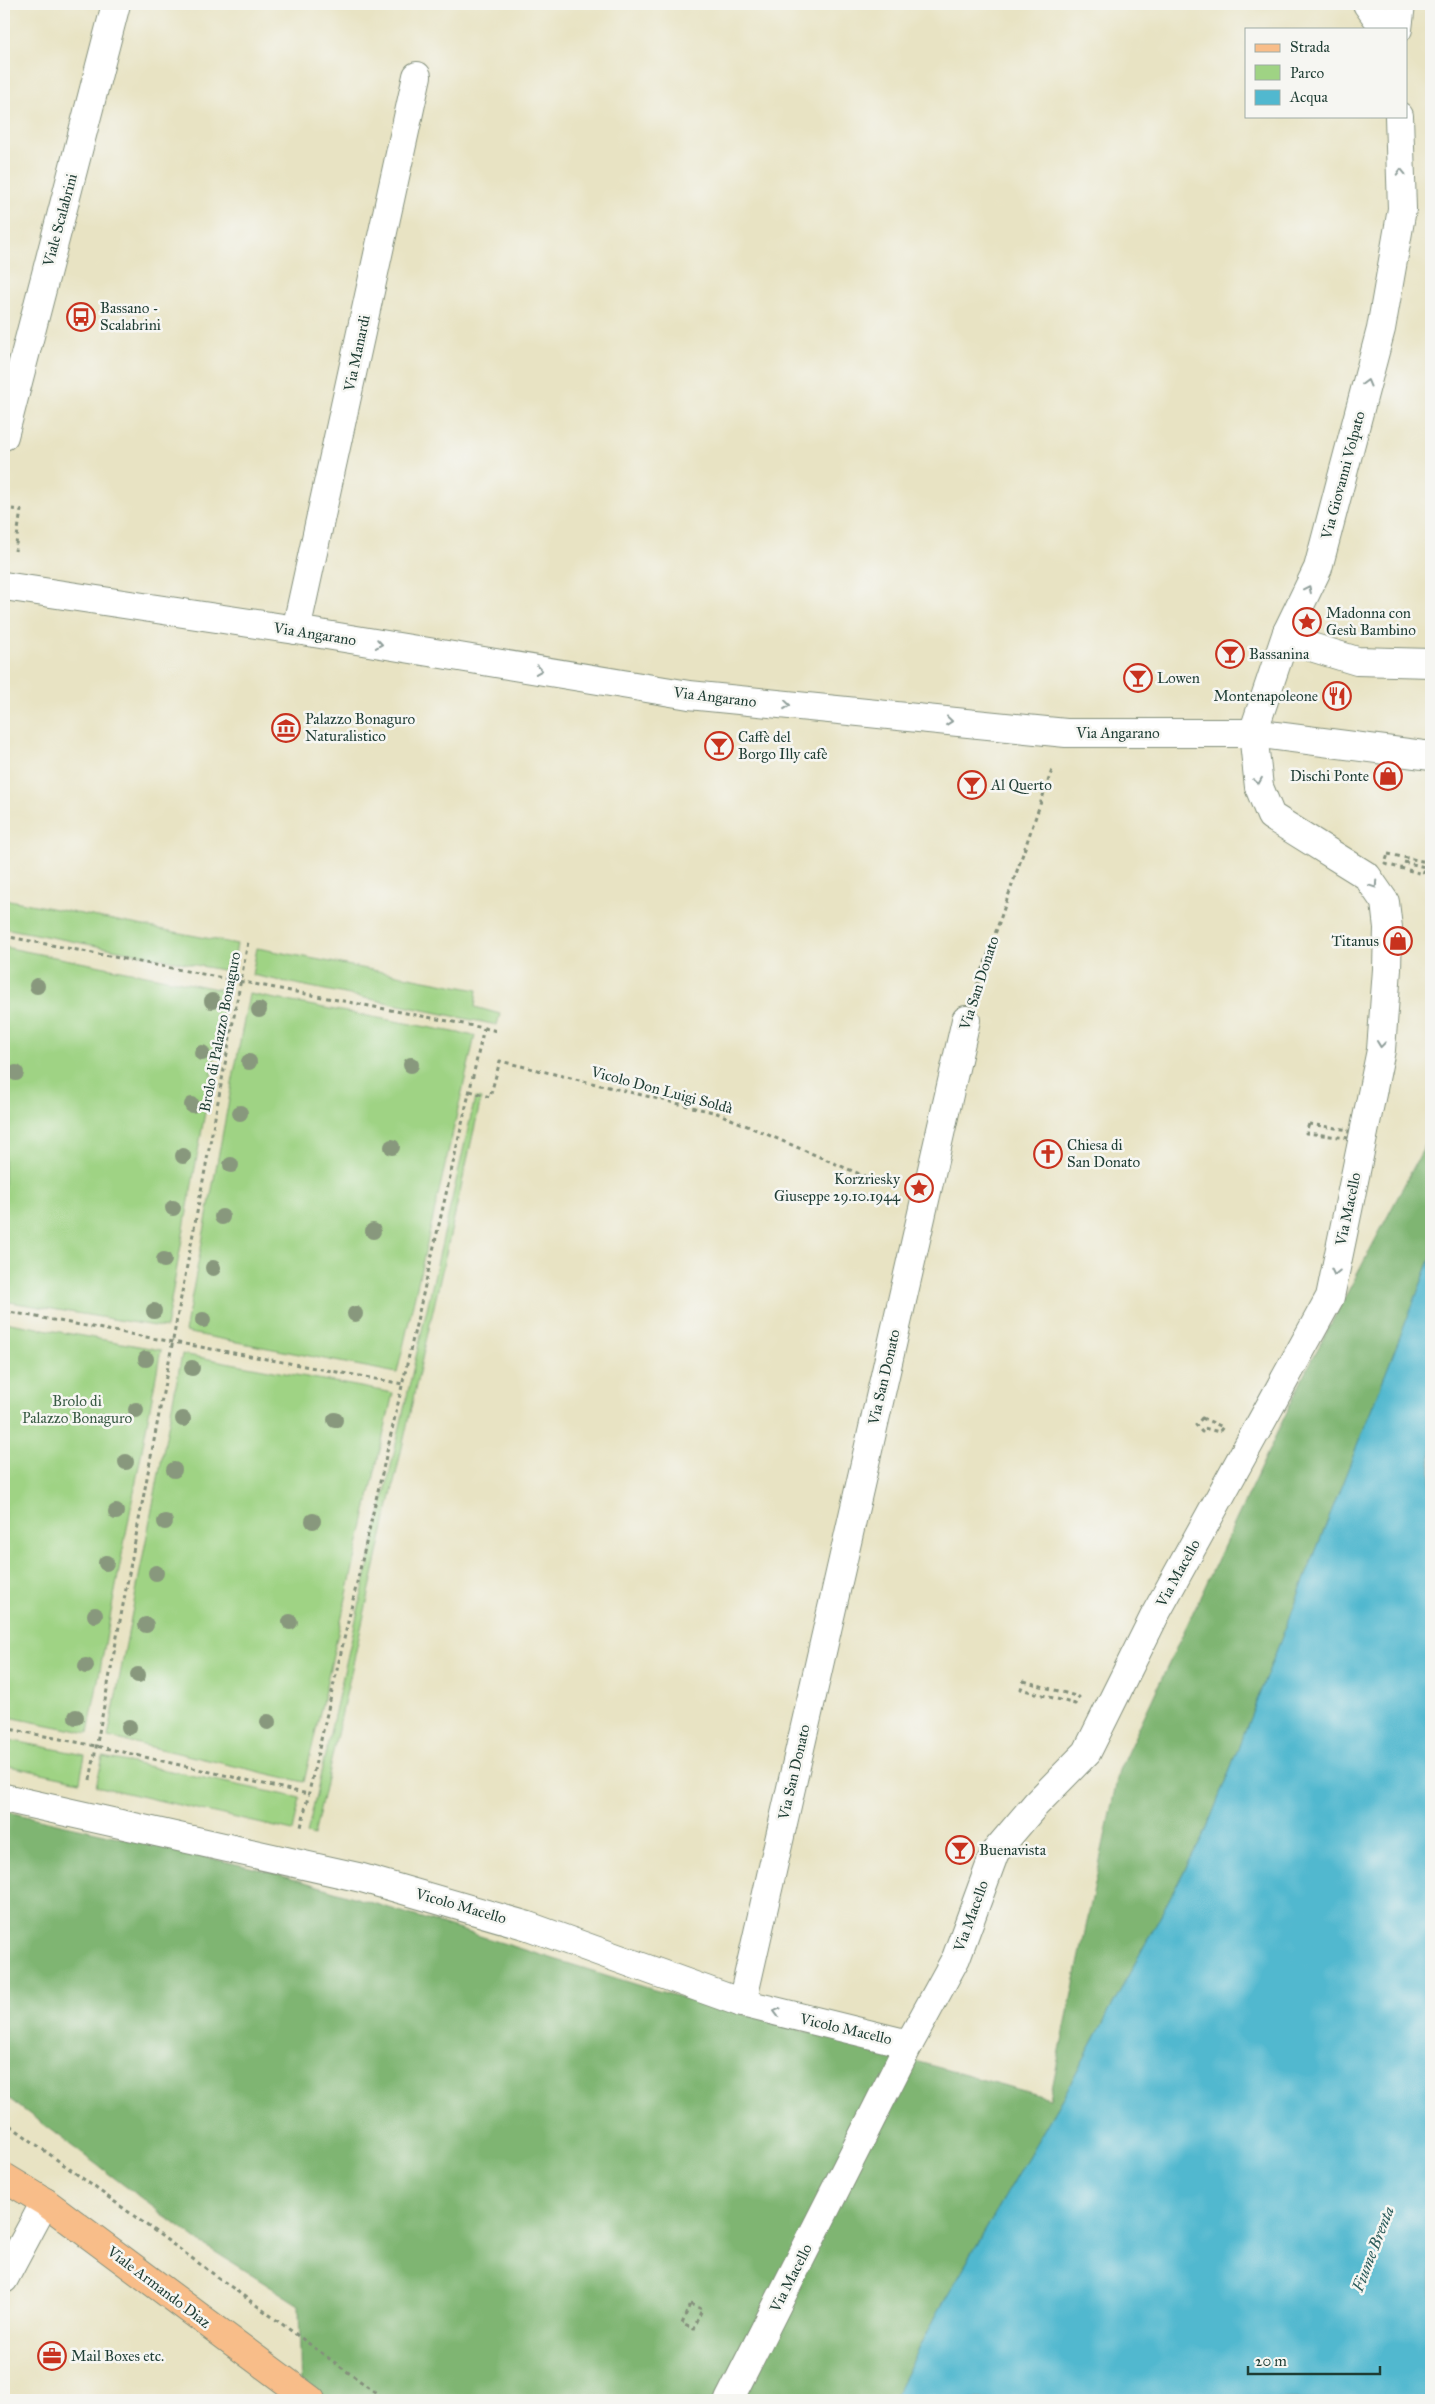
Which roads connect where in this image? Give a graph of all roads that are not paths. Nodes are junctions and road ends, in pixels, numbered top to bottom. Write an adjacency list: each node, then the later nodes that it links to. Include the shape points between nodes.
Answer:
1 (116, 4): 8 (street, Viale Scalabrini)
2 (1367, 4): 4 (street)
3 (1401, 4): 5 (street)
4 (1383, 28)
5 (1398, 28)
6 (417, 76): 10 (street, Via Manardi)
7 (1399, 118): 11 (street, Via Giovanni Volpato, one-way to 7, via 1318,568 1411,210)
8 (4, 436)
9 (7, 587): 10 (street, Via Angarano)
10 (296, 630): 13 (street, Via Angarano, one-way to 13, via 689,695 1066,732)
11 (1287, 632): 12 (street, via 1311,647 1357,661); 13 (street, Via Giovanni Volpato)
12 (1431, 663)
13 (1253, 733): 14 (street, Via Angarano); 18 (street, Via Macello, one-way to 18, via 1259,787 1271,816 1367,876 1385,902 1387,969 1381,1050 1330,1296 1156,1613 1087,1752 995,1852 956,1958)
14 (1431, 756)
15 (966, 1020): 17 (street, Via San Donato)
16 (4, 1798): 17 (street, Vicolo Macello, via 362,1878 528,1926)
17 (742, 2002): 18 (street, Vicolo Macello, one-way to 17)
18 (909, 2044): 23 (street, Via Macello)
19 (4, 2177): 20 (main road, Viale Armando Diaz)
20 (45, 2202): 21 (street); 22 (main road, Viale Armando Diaz)
21 (4, 2279)
22 (311, 2400)
23 (729, 2400)

